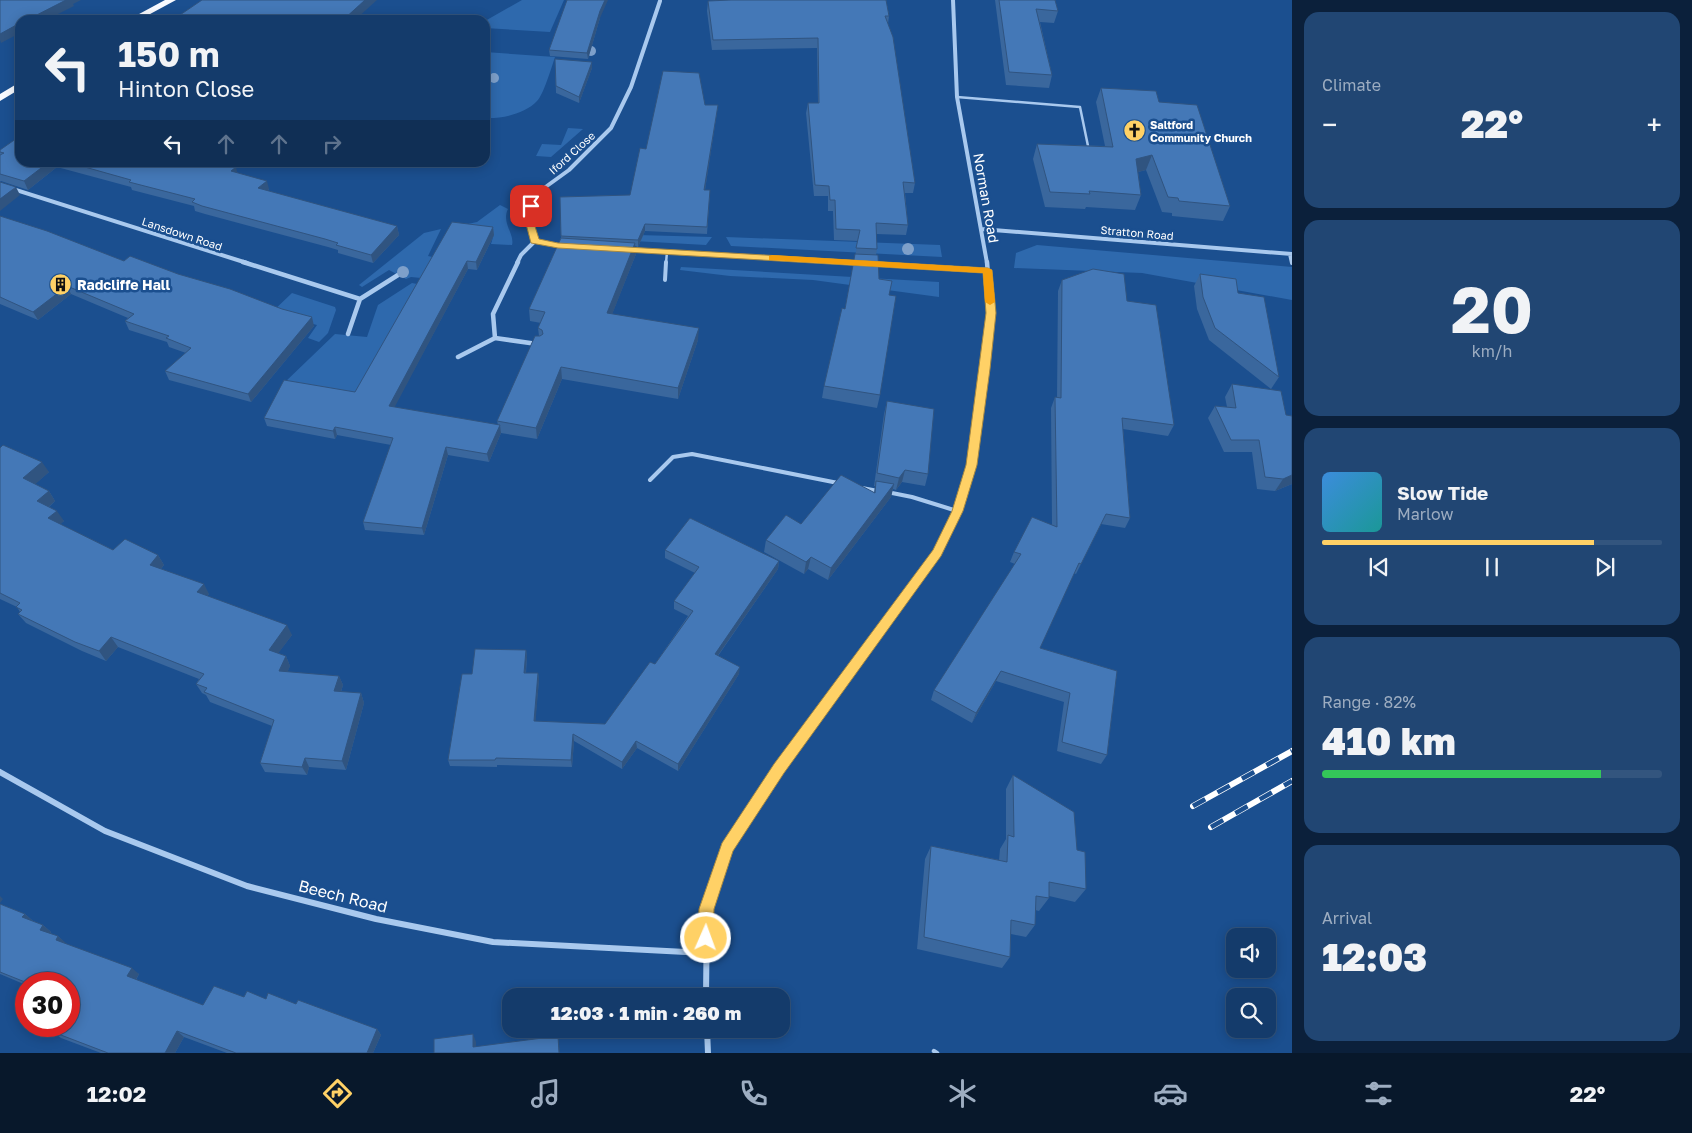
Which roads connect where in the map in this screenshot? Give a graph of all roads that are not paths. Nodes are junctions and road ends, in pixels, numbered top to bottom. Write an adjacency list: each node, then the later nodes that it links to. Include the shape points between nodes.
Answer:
1 (172, 0): 4 (highway)
2 (953, 0): 6 (street, Norman Road)
3 (660, 1): 11 (street, Iford Close, via 630,86 611,128 569,170 540,191 531,206 529,220)
4 (142, 15)
5 (15, 88): 7 (highway)
6 (957, 97): 8 (lane, via 1080,107); 10 (street, Norman Road)
7 (0, 98)
8 (1088, 146)
9 (0, 186): 22 (street, Lansdown Road)
10 (981, 229): 15 (street, Stratton Road); 19 (street, Norman Road)
11 (535, 241): 12 (street); 24 (street, via 521,255 493,314)
12 (567, 246)
13 (622, 249): 14 (street)
14 (667, 252): 16 (street); 21 (lane)
15 (1291, 254): 17 (street)
16 (861, 263)
17 (1292, 263)
18 (871, 264): 19 (street)
19 (988, 270): 30 (street, Norman Road, via 991,313 985,369 972,465)
20 (398, 275): 22 (street)
21 (665, 280)
22 (360, 299): 23 (street)
23 (348, 334)
24 (495, 338): 25 (street); 26 (street)
25 (540, 344)
26 (458, 357)
27 (650, 480): 28 (lane, via 673,458 692,454)
28 (845, 484)
29 (855, 486): 30 (lane)
30 (957, 511): 32 (street, Norman Road, via 937,552 779,769 727,848 707,909)
31 (0, 772): 32 (street, Beech Road, via 105,830 247,886 376,920 492,942)
32 (705, 952): 33 (street, Norman Road)
33 (706, 988)
34 (707, 1038): 35 (street)
35 (708, 1053)

